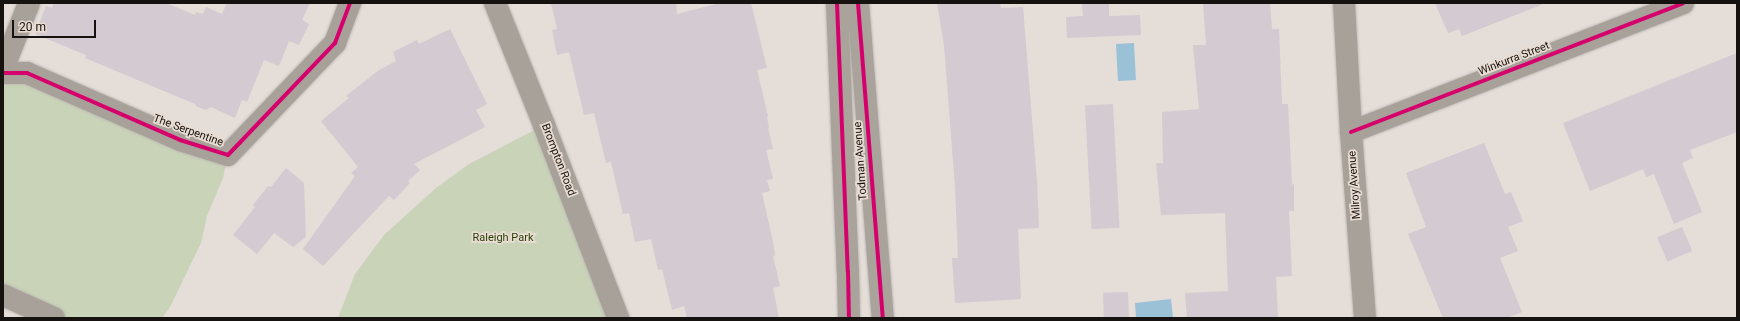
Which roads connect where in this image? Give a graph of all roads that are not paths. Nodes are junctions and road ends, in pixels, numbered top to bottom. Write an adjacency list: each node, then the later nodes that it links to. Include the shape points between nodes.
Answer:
1 (29, 3): 8 (street)
2 (350, 3): 9 (street, The Serpentine, via 335,43 228,155 180,140 27,73)
3 (495, 3): 13 (street, Brompton Road)
4 (837, 3): 14 (main road, Todman Avenue)
5 (858, 3): 15 (main road, Todman Avenue)
6 (1344, 3): 10 (street, Milroy Avenue)
7 (1683, 3): 10 (street, Winkurra Street)
8 (3, 69)
9 (3, 73)
10 (1351, 132): 16 (street, Milroy Avenue)
11 (3, 295): 12 (street)
12 (54, 318)
13 (618, 318)
14 (849, 318)
15 (883, 318)
16 (1365, 318)

